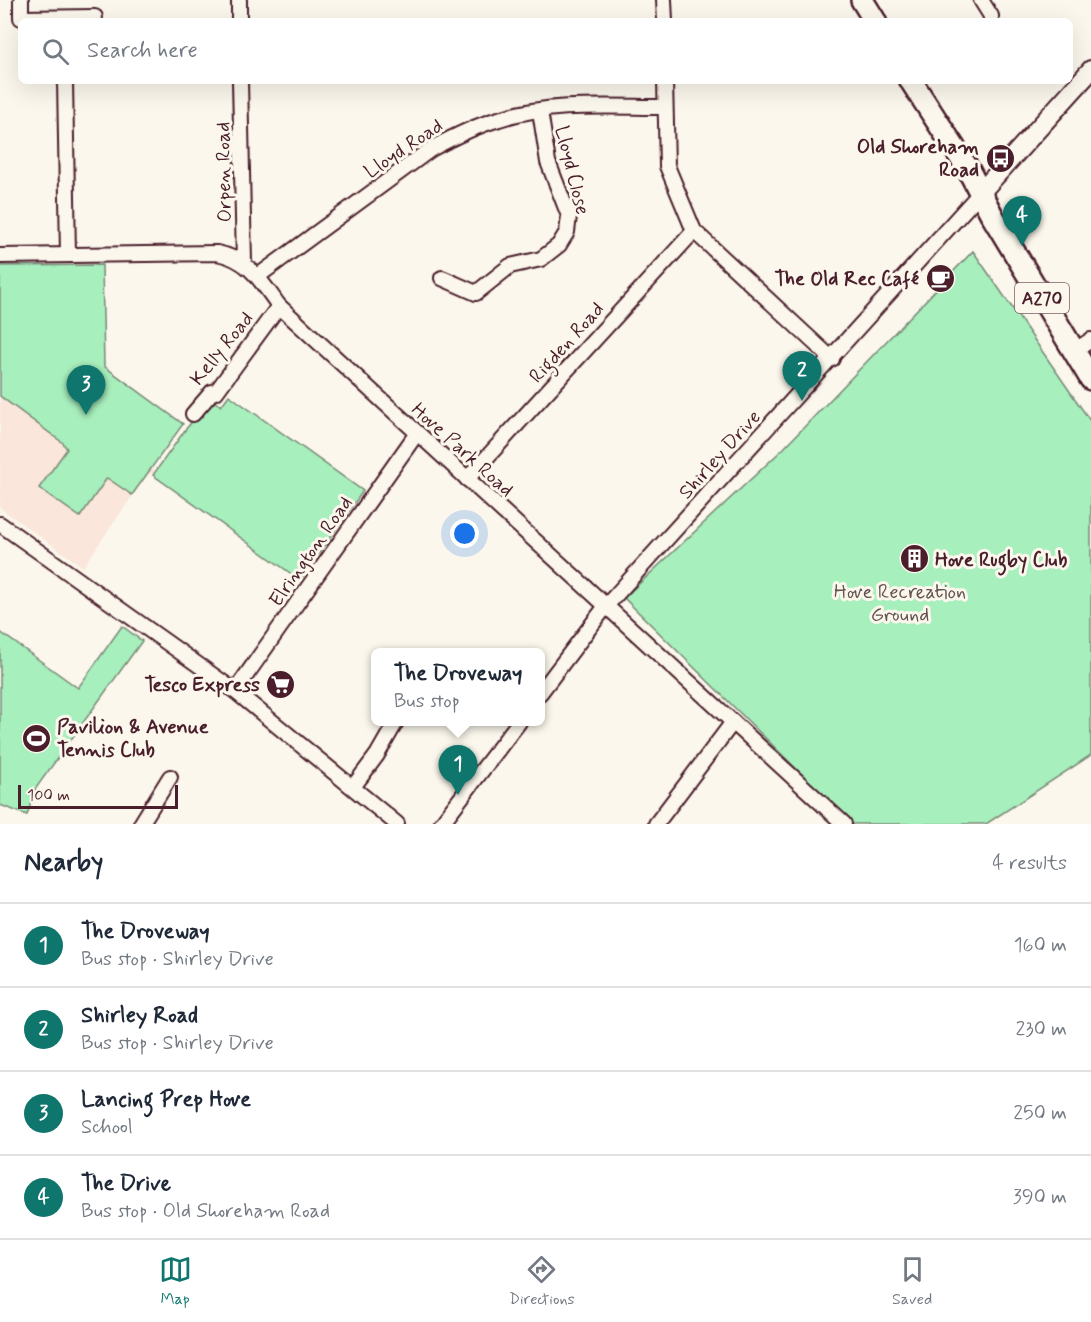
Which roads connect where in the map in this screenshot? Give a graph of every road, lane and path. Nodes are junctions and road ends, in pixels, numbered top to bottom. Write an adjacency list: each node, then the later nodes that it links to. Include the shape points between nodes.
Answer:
1 (21, 0): 6 (street, via 21,18)
2 (239, 0): 7 (street)
3 (664, 0): 8 (street)
4 (862, 0): 9 (main road)
5 (981, 0): 10 (street)
6 (95, 17)
7 (239, 18)
8 (664, 18)
9 (873, 18)
10 (991, 18)
11 (1091, 70): 18 (main road)
12 (65, 84): 20 (street)
13 (240, 84): 22 (street, Orpen Road)
14 (665, 84): 16 (street)
15 (913, 84): 18 (main road, A270)
16 (665, 107): 17 (street, Lloyd Road); 19 (street, via 667,166)
17 (540, 111): 23 (street, Lloyd Road, via 500,118 431,149); 25 (street, Lloyd Close, via 548,162 569,216 567,232 559,245 541,259 510,266)
18 (980, 193): 28 (main road, A270); 29 (street, Shirley Drive)
19 (694, 231): 29 (street); 33 (street, Rigden Road)
20 (68, 255): 21 (street, Hove Park Road); 22 (street, Hove Park Road, via 217,253)
21 (0, 256)
22 (244, 262): 23 (street, Hove Park Road)
23 (258, 276): 26 (street, Hove Park Road)
24 (442, 278): 25 (street)
25 (476, 293): 27 (street)
26 (279, 306): 31 (street, Kelly Road, via 216,392); 32 (street, Hove Park Road)
27 (482, 306)
28 (1083, 346): 30 (main road, A270)
29 (832, 359): 35 (street, Shirley Drive)
30 (1091, 379)
31 (193, 414)
32 (417, 433): 33 (street, Hove Park Road); 37 (street, Elrington Road)
33 (467, 479): 35 (street, Hove Park Road)
34 (0, 524): 37 (street)
35 (606, 606): 36 (street, Shirley Drive); 38 (street, Hove Park Road)
36 (545, 686)
37 (235, 691): 42 (street)
38 (733, 722): 46 (street); 47 (street, Hove Park Road)
39 (394, 726): 42 (street)
40 (516, 726): 45 (street)
41 (170, 777): 43 (street)
42 (353, 787): 44 (street)
43 (141, 824)
44 (397, 824)
45 (441, 824)
46 (656, 824)
47 (844, 824)

